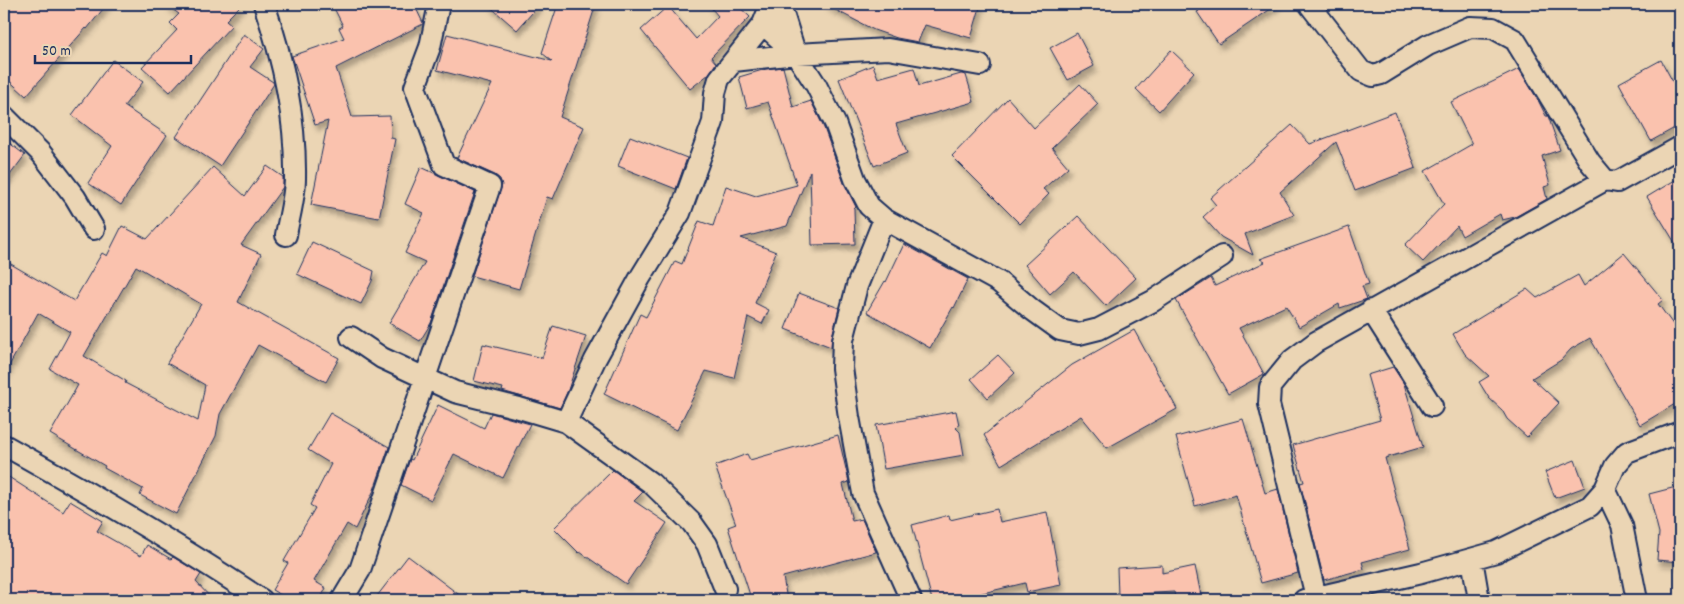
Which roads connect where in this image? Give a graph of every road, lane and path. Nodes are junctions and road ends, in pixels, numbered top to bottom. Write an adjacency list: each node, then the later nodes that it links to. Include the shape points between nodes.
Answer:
1 (264, 4): 15 (street, via 276,37 291,109 295,179)
2 (439, 4): 19 (street, via 430,47 416,87 444,165 490,186)
3 (771, 4): 6 (street)
4 (780, 4): 7 (street)
5 (1309, 4): 12 (street, via 1361,71 1373,76 1428,44 1470,27 1493,28 1515,40)
6 (763, 24): 7 (street); 8 (street)
7 (796, 54): 8 (street); 9 (street, via 888,49); 13 (street, via 835,124 855,179 869,206)
8 (734, 61): 21 (street, via 719,79 714,122 680,213 594,360)
9 (980, 65)
10 (4, 116): 14 (street, via 41,153)
11 (1680, 147): 12 (street, via 1617,182)
12 (1604, 180): 17 (street)
13 (884, 219): 16 (street, via 999,282 1060,330 1079,334 1099,329 1153,302); 30 (street, via 857,286 843,340 842,368 863,493)
14 (94, 228)
15 (286, 236)
16 (1222, 256)
17 (1371, 310): 20 (street); 27 (street, via 1310,346 1292,360 1270,387 1269,404)
18 (351, 337): 19 (street, via 382,358)
19 (424, 378): 21 (street, via 455,392); 29 (street, via 360,570)
20 (1432, 406)
21 (566, 422): 26 (street, via 652,483 692,523 707,544)
22 (1680, 432): 24 (street, via 1627,452 1615,466)
23 (4, 445): 28 (street, via 98,497)
24 (1605, 489): 25 (street, via 1590,506 1496,552); 32 (street, via 1622,524)
25 (1472, 558): 27 (street); 31 (street)
26 (725, 589)
27 (1310, 598)
28 (262, 600)
29 (342, 600)
30 (911, 600)
31 (1479, 600)
32 (1637, 600)

